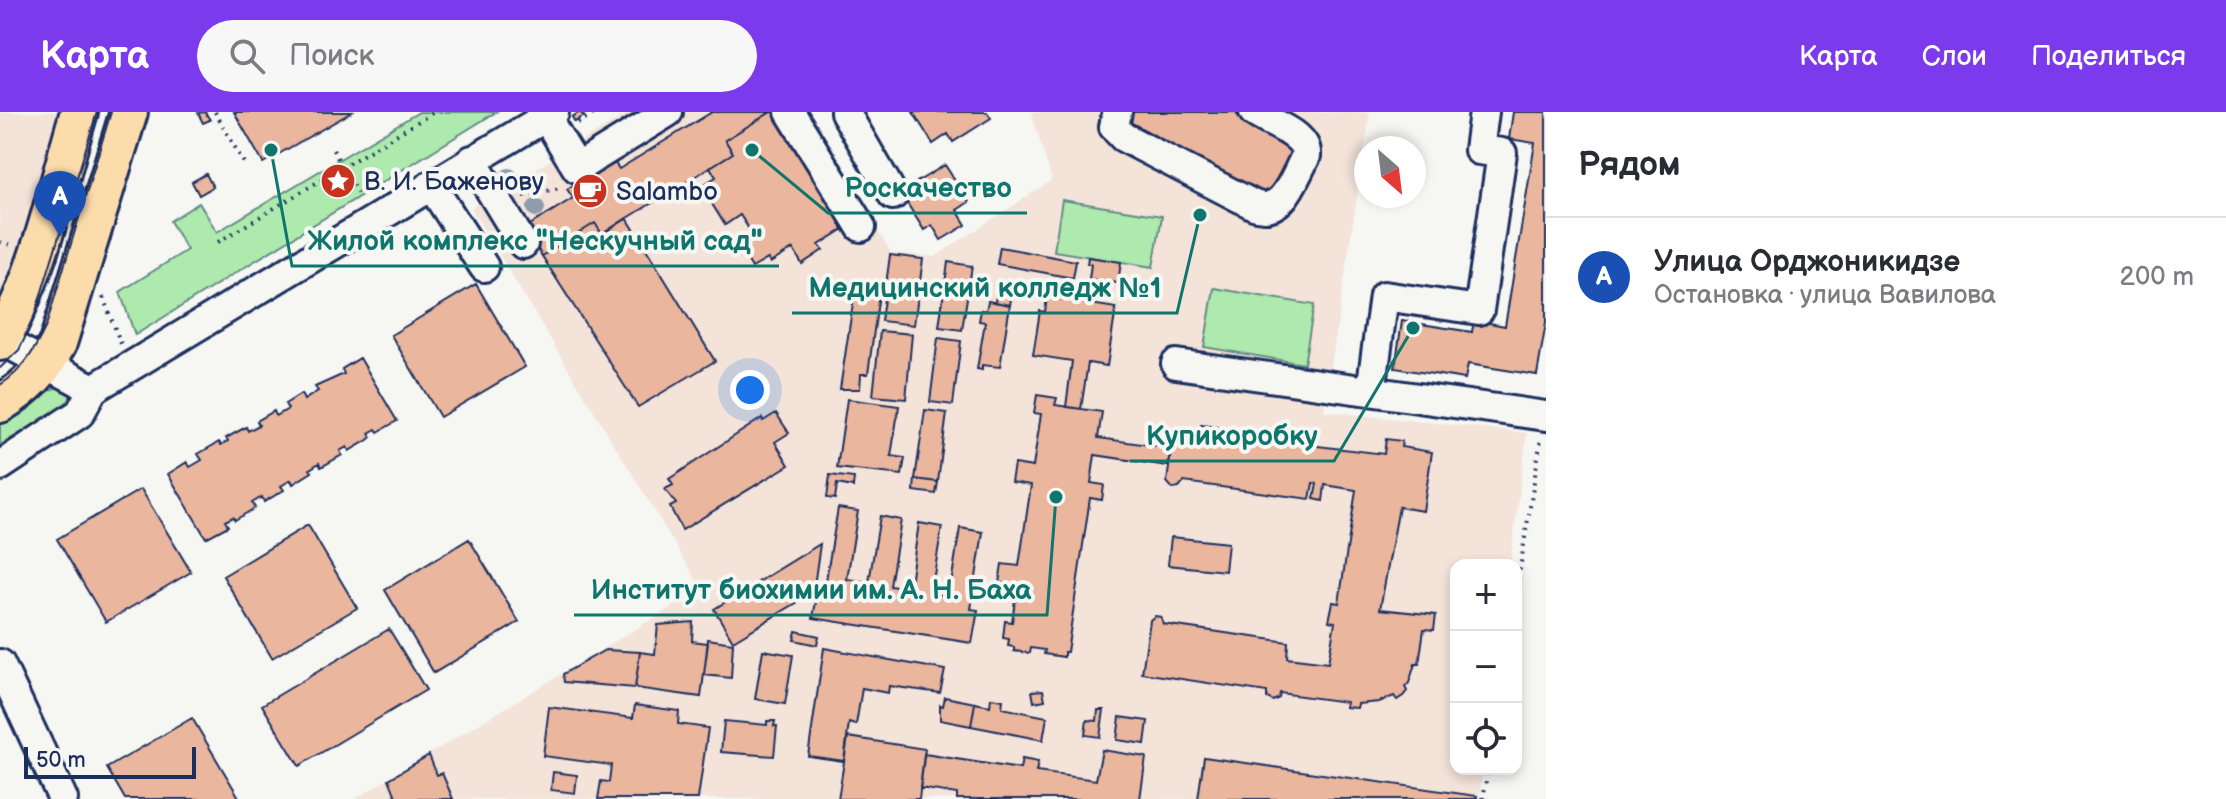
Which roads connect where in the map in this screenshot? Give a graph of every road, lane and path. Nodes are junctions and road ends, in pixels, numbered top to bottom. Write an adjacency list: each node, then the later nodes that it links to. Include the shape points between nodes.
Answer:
1 (79, 112): 30 (main road, via 33,265)
2 (129, 112): 33 (main road)
3 (215, 112): 14 (path)
4 (434, 112): 15 (path)
5 (668, 112): 11 (street, via 577,168)
6 (790, 112): 21 (street)
7 (845, 112): 18 (street)
8 (1117, 112): 9 (street, via 1114,127 1123,137 1269,208 1282,200 1306,148 1300,138)
9 (1254, 112)
10 (1484, 112): 36 (street, via 1479,150 1502,153 1479,310 1384,296)
11 (548, 114): 13 (street)
12 (333, 150): 15 (path)
13 (472, 160): 16 (street); 26 (street)
14 (245, 165)
15 (342, 166): 20 (path); 23 (path)
16 (431, 185): 28 (street); 35 (street)
17 (561, 188): 19 (path)
18 (893, 195)
19 (524, 196)
20 (360, 198)
21 (861, 227)
22 (220, 231): 23 (path)
23 (224, 237): 25 (path)
24 (0, 242): 27 (path)
25 (218, 242)
26 (523, 244)
27 (11, 245)
28 (484, 267)
29 (98, 285): 32 (path, via 122,345)
30 (9, 298): 31 (main road)
31 (1, 341): 33 (street)
32 (130, 342)
33 (47, 364): 35 (street); 37 (main road)
34 (1176, 364): 36 (street)
35 (93, 389): 39 (street, via 80,413)
36 (1371, 391): 38 (street)
37 (0, 404)
38 (1545, 416): 40 (path)
39 (0, 466)
40 (1522, 559)
41 (0, 664): 43 (street)
42 (1487, 775): 44 (path)
43 (63, 799)
44 (1483, 799)

